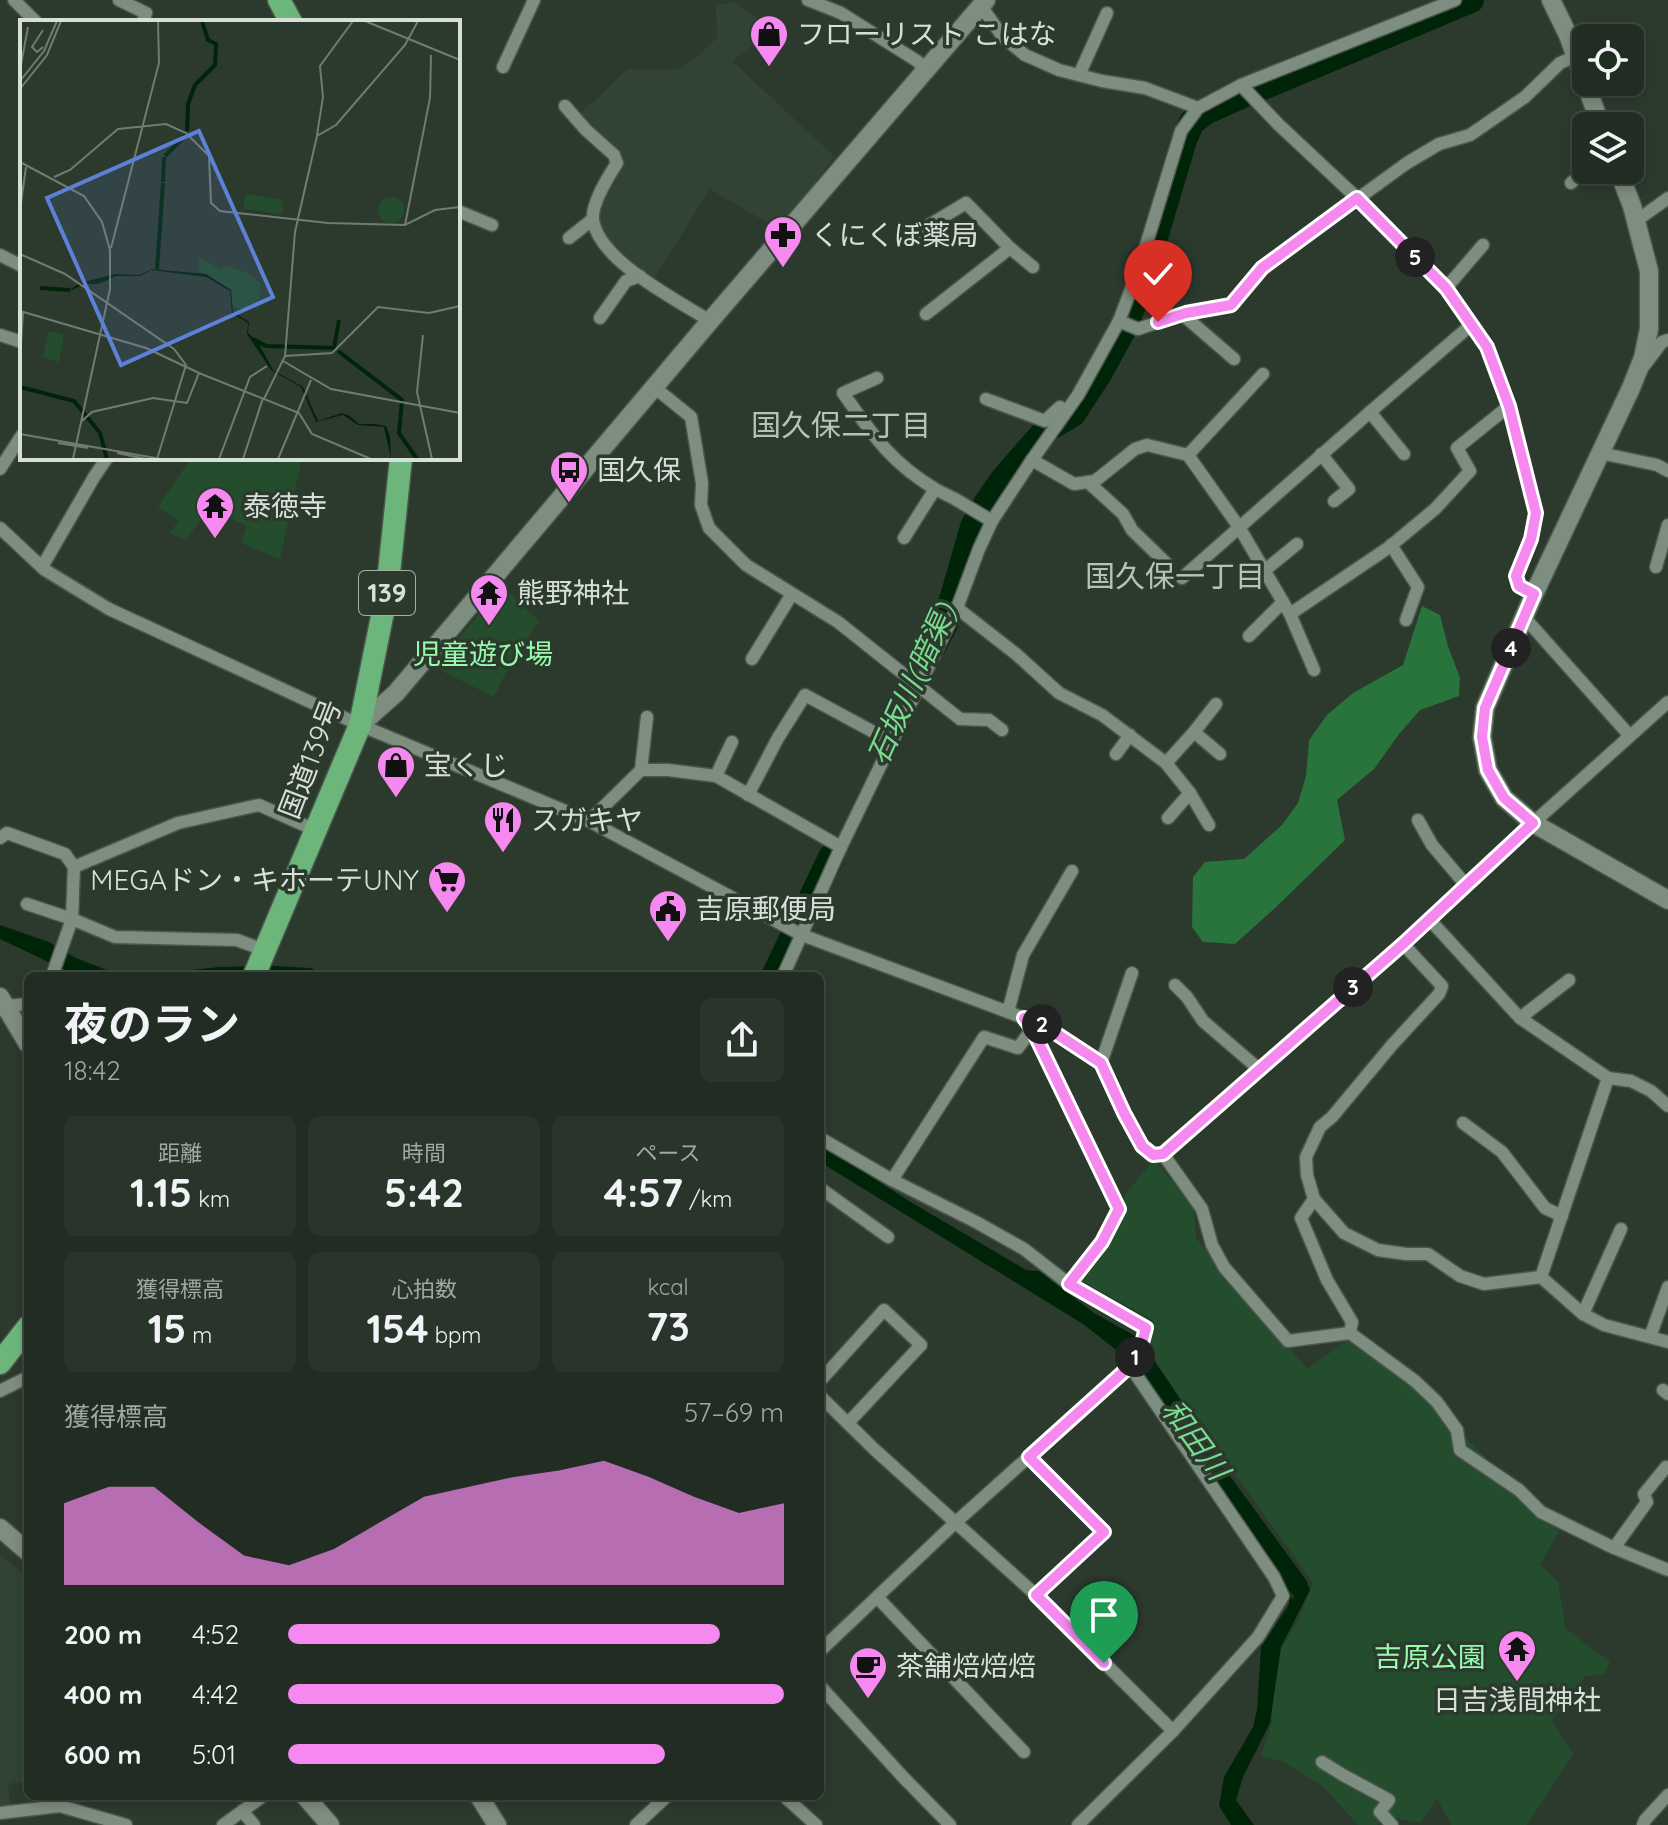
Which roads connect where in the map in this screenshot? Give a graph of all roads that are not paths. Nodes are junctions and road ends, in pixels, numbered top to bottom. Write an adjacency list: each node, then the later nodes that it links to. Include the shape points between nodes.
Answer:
1 (14, 0): 10 (street)
2 (119, 0): 11 (street, via 146,13)
3 (279, 0): 12 (highway)
4 (534, 0): 15 (street)
5 (808, 0): 16 (street, via 841,13)
6 (1454, 0): 18 (street)
7 (1551, 0): 13 (street)
8 (984, 3): 16 (street); 17 (street, via 1003,37 1025,55)
9 (1107, 13): 17 (street)
10 (34, 20)
11 (144, 20)
12 (290, 20)
13 (1572, 47)
14 (1572, 58): 22 (street, via 1470,135 1439,144)
15 (503, 67)
16 (926, 69): 40 (street)
17 (1079, 75): 20 (street, via 1145,88)
18 (1241, 85): 20 (street); 22 (street)
19 (565, 106): 25 (street, via 617,163)
20 (1198, 108): 41 (street, via 1181,131)
21 (1623, 184): 26 (street)
22 (1357, 198): 36 (street); 38 (street, via 1262,268 1231,305)
23 (1668, 198): 26 (street)
24 (460, 212): 27 (street)
25 (593, 219): 28 (street); 35 (street, via 602,243)
26 (1636, 221): 48 (street, via 1650,299 1649,329)
27 (492, 225)
28 (569, 238)
29 (906, 239): 31 (street, via 966,203)
30 (1483, 245): 36 (street)
31 (1010, 248): 34 (street); 37 (street)
32 (0, 255): 33 (street)
33 (20, 265)
34 (1033, 267)
35 (640, 276): 39 (street, via 626,281); 40 (street)
36 (1446, 288): 42 (street)
37 (926, 314)
38 (1182, 314): 41 (street, via 1138,329); 46 (street)
39 (600, 318)
40 (710, 321): 50 (street)
41 (1119, 321): 53 (street, via 1078,395)
42 (1471, 325): 52 (street, via 1487,347); 54 (street)
43 (0, 335): 45 (street)
44 (1668, 340): 48 (street)
45 (20, 341)
46 (1234, 359)
47 (1263, 374): 59 (street)
48 (1636, 376): 56 (street)
49 (877, 378): 66 (street, via 843,393 890,456)
50 (654, 387): 80 (street, via 691,417 701,505 709,528 746,565); 94 (street, via 396,693)
51 (986, 399): 53 (street, via 1045,421)
52 (1509, 406): 74 (street, via 1457,448 1470,471); 81 (street, via 1536,513 1516,576 1519,586)
53 (1061, 412): 62 (street)
54 (1370, 412): 57 (street); 58 (street)
55 (20, 438): 63 (street)
56 (1600, 453): 64 (street); 81 (street)
57 (1321, 454): 67 (street, via 1349,489); 70 (street)
58 (1404, 454)
59 (1188, 455): 65 (street, via 1147,445); 70 (street)
60 (106, 460): 76 (street)
61 (401, 460): 94 (highway, 国道139号 / 139, via 387,592)
62 (1032, 460): 65 (street, via 1074,484); 68 (street)
63 (0, 469)
64 (1668, 471)
65 (1088, 482): 75 (street)
66 (935, 489): 68 (street); 72 (street)
67 (1334, 501)
68 (992, 521): 83 (street)
69 (1668, 525): 77 (street)
70 (1239, 527): 78 (street); 79 (street)
71 (0, 528): 76 (street)
72 (904, 538)
73 (1297, 544): 78 (street)
74 (1391, 545): 84 (street); 86 (street, via 1418,587)
75 (1167, 564)
76 (42, 567): 94 (street, via 109,609)
77 (1656, 567)
78 (1264, 571): 82 (street)
79 (1182, 578)
80 (792, 594): 88 (street); 90 (street, via 838,622)
81 (1534, 594): 85 (street)
82 (1283, 602): 84 (street); 87 (street)
83 (957, 608): 90 (street); 97 (street, via 1059,693)
84 (1290, 614): 89 (street)
85 (1524, 617): 98 (street); 111 (street, via 1485,708 1482,737 1488,770 1504,798)
86 (1406, 620)
87 (1249, 636)
88 (752, 659)
89 (1314, 670)
90 (913, 684): 95 (street, via 960,719 989,720); 99 (street)
91 (1668, 702): 98 (street)
92 (1216, 704): 96 (street)
93 (647, 717): 104 (street)
94 (360, 725): 110 (street); 113 (highway, 国道139号 / 139)
95 (1002, 730)
96 (1194, 732): 102 (street); 103 (street)
97 (1130, 735): 101 (street); 103 (street)
98 (1630, 736): 111 (street)
99 (888, 740): 107 (street, via 805,695); 115 (street)
100 (732, 742): 105 (street)
101 (1116, 754)
102 (1220, 754)
103 (1166, 763): 106 (street)
104 (641, 770): 105 (street); 110 (street)
105 (716, 776): 107 (street)
106 (1190, 793): 108 (street); 112 (street)
107 (748, 795): 115 (street)
108 (1168, 818)
109 (1418, 820): 118 (street)
110 (589, 821): 123 (street)
111 (1533, 823): 118 (street); 119 (street)
112 (1209, 825)
113 (315, 830): 116 (street, via 259,805 178,823); 125 (highway, 国道139号 / 139)
114 (0, 838): 116 (street, via 7,833 65,854)
115 (837, 845): 123 (street)
116 (74, 867): 121 (street)
117 (1072, 871): 133 (street, via 1023,955)
118 (1466, 885): 122 (street)
119 (1668, 900)
120 (27, 904): 121 (street)
121 (72, 919): 125 (street, via 115,937 237,940); 126 (street)
122 (1429, 919): 124 (street); 134 (street)
123 (801, 934): 127 (street); 133 (street)
124 (1403, 944): 138 (street); 146 (street, via 1442,986 1320,1127 1306,1157)
125 (259, 963)
126 (53, 972)
127 (785, 972)
128 (1132, 973): 137 (street)
129 (1569, 980): 134 (street)
130 (1175, 985): 138 (street, via 1203,1021)
131 (2, 1004): 132 (street); 136 (street)
132 (24, 1004)
133 (1008, 1012): 135 (street)
134 (1520, 1018): 139 (street)
135 (1028, 1024): 137 (street, via 1037,1021); 144 (street, via 1018,1048 984,1037); 151 (street, via 1119,1209 1102,1242)
136 (24, 1038)
137 (1101, 1063): 143 (street, via 1142,1146 1153,1155)
138 (1260, 1070): 143 (street)
139 (1608, 1078): 140 (street, via 1631,1081); 147 (street)
140 (1668, 1106)
141 (1463, 1123): 147 (street, via 1502,1152 1545,1208)
142 (824, 1140): 144 (street)
143 (1163, 1154): 155 (street, via 1202,1209 1224,1267 1288,1341)
144 (892, 1180): 151 (street, via 1024,1249)
145 (824, 1191): 149 (street)
146 (1314, 1199): 150 (street, via 1344,1233 1378,1250 1428,1254 1460,1276 1484,1284); 155 (street, via 1301,1218 1352,1322)
147 (1562, 1216): 150 (street)
148 (1621, 1229): 153 (street)
149 (888, 1237)
150 (1541, 1277): 153 (street)
151 (1069, 1284): 159 (street, via 1146,1328)
152 (1668, 1287): 156 (street)
153 (1583, 1314): 156 (street)
154 (24, 1332): 158 (highway)
155 (1350, 1333): 169 (street, via 1437,1402 1457,1430 1460,1450 1519,1490 1541,1512)
156 (1650, 1337): 157 (street)
157 (1668, 1342)
158 (0, 1363)
159 (1130, 1366): 165 (street); 176 (street, via 1283,1596 1258,1637)
160 (824, 1377): 164 (street, via 884,1310 921,1345)
161 (24, 1379): 162 (street)
162 (0, 1391)
163 (824, 1400): 164 (street)
164 (848, 1423): 167 (street)
165 (1029, 1457): 167 (street); 172 (street, via 1104,1532)
166 (1666, 1467): 169 (street)
167 (956, 1522): 172 (street); 173 (street)
168 (0, 1528): 170 (street)
169 (1614, 1548): 171 (street)
170 (24, 1549)
171 (1668, 1570)
172 (1036, 1595): 176 (street)
173 (877, 1597): 174 (street); 177 (street)
174 (824, 1647)
175 (824, 1690): 194 (street)
176 (1173, 1731): 195 (street)
177 (1024, 1752)
178 (1322, 1762): 196 (street, via 1389,1800 1380,1812)
179 (1668, 1795): 197 (street)
180 (257, 1800): 185 (street)
181 (308, 1800): 191 (street)
182 (481, 1800): 192 (street)
183 (663, 1800): 187 (street)
184 (788, 1800): 193 (street)
185 (242, 1811): 189 (street); 190 (street)
186 (0, 1813): 188 (street, via 60,1806)
187 (638, 1824)
188 (126, 1825)
189 (223, 1825)
190 (254, 1825)
191 (330, 1825)
192 (497, 1825)
193 (816, 1825)
194 (950, 1825)
195 (1078, 1825)
196 (1392, 1825)
197 (1643, 1825)

